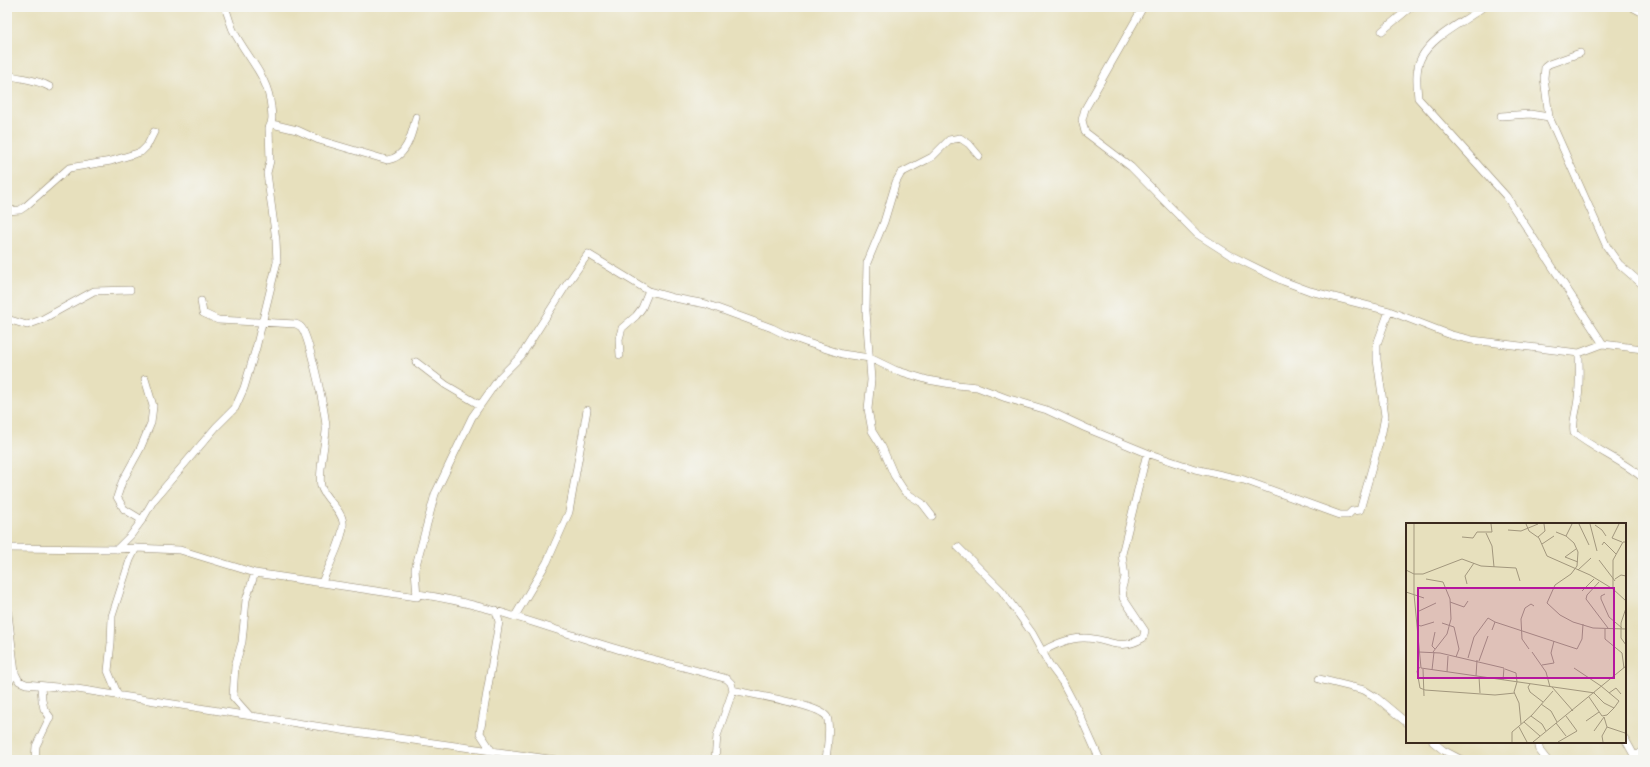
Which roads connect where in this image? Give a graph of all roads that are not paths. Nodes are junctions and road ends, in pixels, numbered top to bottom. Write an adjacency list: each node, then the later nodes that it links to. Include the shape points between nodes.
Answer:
1 (225, 7): 14 (street, via 233,30 265,81 270,96)
2 (1143, 7): 22 (street, via 1086,109 1082,120 1085,132 1131,167 1197,234 1230,255 1310,291)
3 (1411, 7): 7 (street)
4 (1483, 7): 25 (street, via 1435,41 1421,59 1416,82 1418,98 1506,196)
5 (1632, 7): 6 (street)
6 (1643, 12)
7 (1382, 31)
8 (1580, 53): 13 (street, via 1545,67)
9 (7, 75): 10 (street, via 42,82)
10 (50, 87)
11 (1501, 116): 13 (street, via 1526,114)
12 (416, 117): 14 (street, via 402,154 394,160 319,140 297,130)
13 (1549, 117): 18 (street, via 1607,247 1619,264)
14 (272, 124): 24 (street, via 269,128 270,161 267,173 277,262)
15 (154, 132): 17 (street, via 141,152 111,161 69,168 26,206 20,210)
16 (979, 156): 29 (street, via 960,138 949,140 932,157 901,173 896,182 884,222 867,263 866,311)
17 (7, 211)
18 (1643, 285)
19 (130, 290): 23 (street, via 94,291 27,325)
20 (649, 292): 28 (street, via 636,316 622,328 619,339); 29 (street, via 706,304 808,343 842,354); 32 (street, via 588,254 521,356 500,377)
21 (201, 301): 24 (street, via 201,311 218,320)
22 (1388, 311): 27 (street, via 1451,335 1472,340); 34 (street, via 1377,344 1385,416 1360,510 1340,515 1244,480 1195,469)
23 (7, 319)
24 (262, 323): 37 (street, via 244,388 235,408 153,501); 43 (street, via 296,324 302,327 314,363 326,430 321,486 343,521 339,542)
25 (1603, 344): 26 (street); 27 (street)
26 (1643, 349)
27 (1579, 354): 35 (street, via 1577,408 1572,422 1574,433 1584,442 1613,457)
28 (620, 355)
29 (870, 358): 34 (street, via 901,372 928,380 977,387 1046,410); 36 (street, via 868,409 872,431 905,492 922,503)
30 (416, 362): 32 (street, via 446,385)
31 (145, 378): 37 (street, via 153,406 151,423 117,497 124,509)
32 (480, 405): 44 (street, via 472,416 435,494 414,569)
33 (587, 410): 47 (street, via 569,512 547,562)
34 (1147, 453): 49 (street, via 1122,554 1125,577 1123,598 1145,631 1143,638 1134,643 1116,645 1082,638 1051,645)
35 (1643, 478)
36 (932, 516)
37 (142, 520): 41 (street, via 132,535)
38 (958, 547): 49 (street, via 1002,591 1032,633)
39 (7, 548): 41 (street)
40 (136, 548): 41 (street); 42 (street, via 180,550); 55 (street, via 112,616 108,671)
41 (117, 549)
42 (255, 573): 43 (street); 56 (street, via 246,600 242,642 234,666 233,697)
43 (322, 582): 44 (street)
44 (417, 597): 46 (street, via 418,594 440,597)
45 (7, 605): 50 (street)
46 (496, 610): 47 (street); 48 (street)
47 (511, 615): 48 (street); 54 (street, via 624,651 726,679)
48 (499, 622): 61 (street, via 480,733)
49 (1042, 652): 69 (street, via 1063,683)
50 (15, 673): 52 (street); 53 (street, via 19,681)
51 (1319, 679): 57 (street, via 1364,690)
52 (7, 684)
53 (41, 686): 55 (street); 65 (street, via 44,709 50,717 36,746)
54 (733, 690): 67 (street, via 717,736); 68 (street, via 790,702 823,713 827,717 828,725)
55 (118, 695): 56 (street)
56 (249, 715): 61 (street)
57 (1406, 722)
58 (1626, 742): 64 (street)
59 (1434, 743): 70 (street)
60 (1538, 743): 71 (street, via 1540,751)
61 (491, 750): 63 (street)
62 (1643, 750): 64 (street)
63 (511, 757): 66 (street)
64 (1633, 759)
65 (35, 760)
66 (556, 760)
67 (715, 760)
68 (826, 760)
69 (1100, 760)
70 (1462, 760)
71 (1547, 760)

